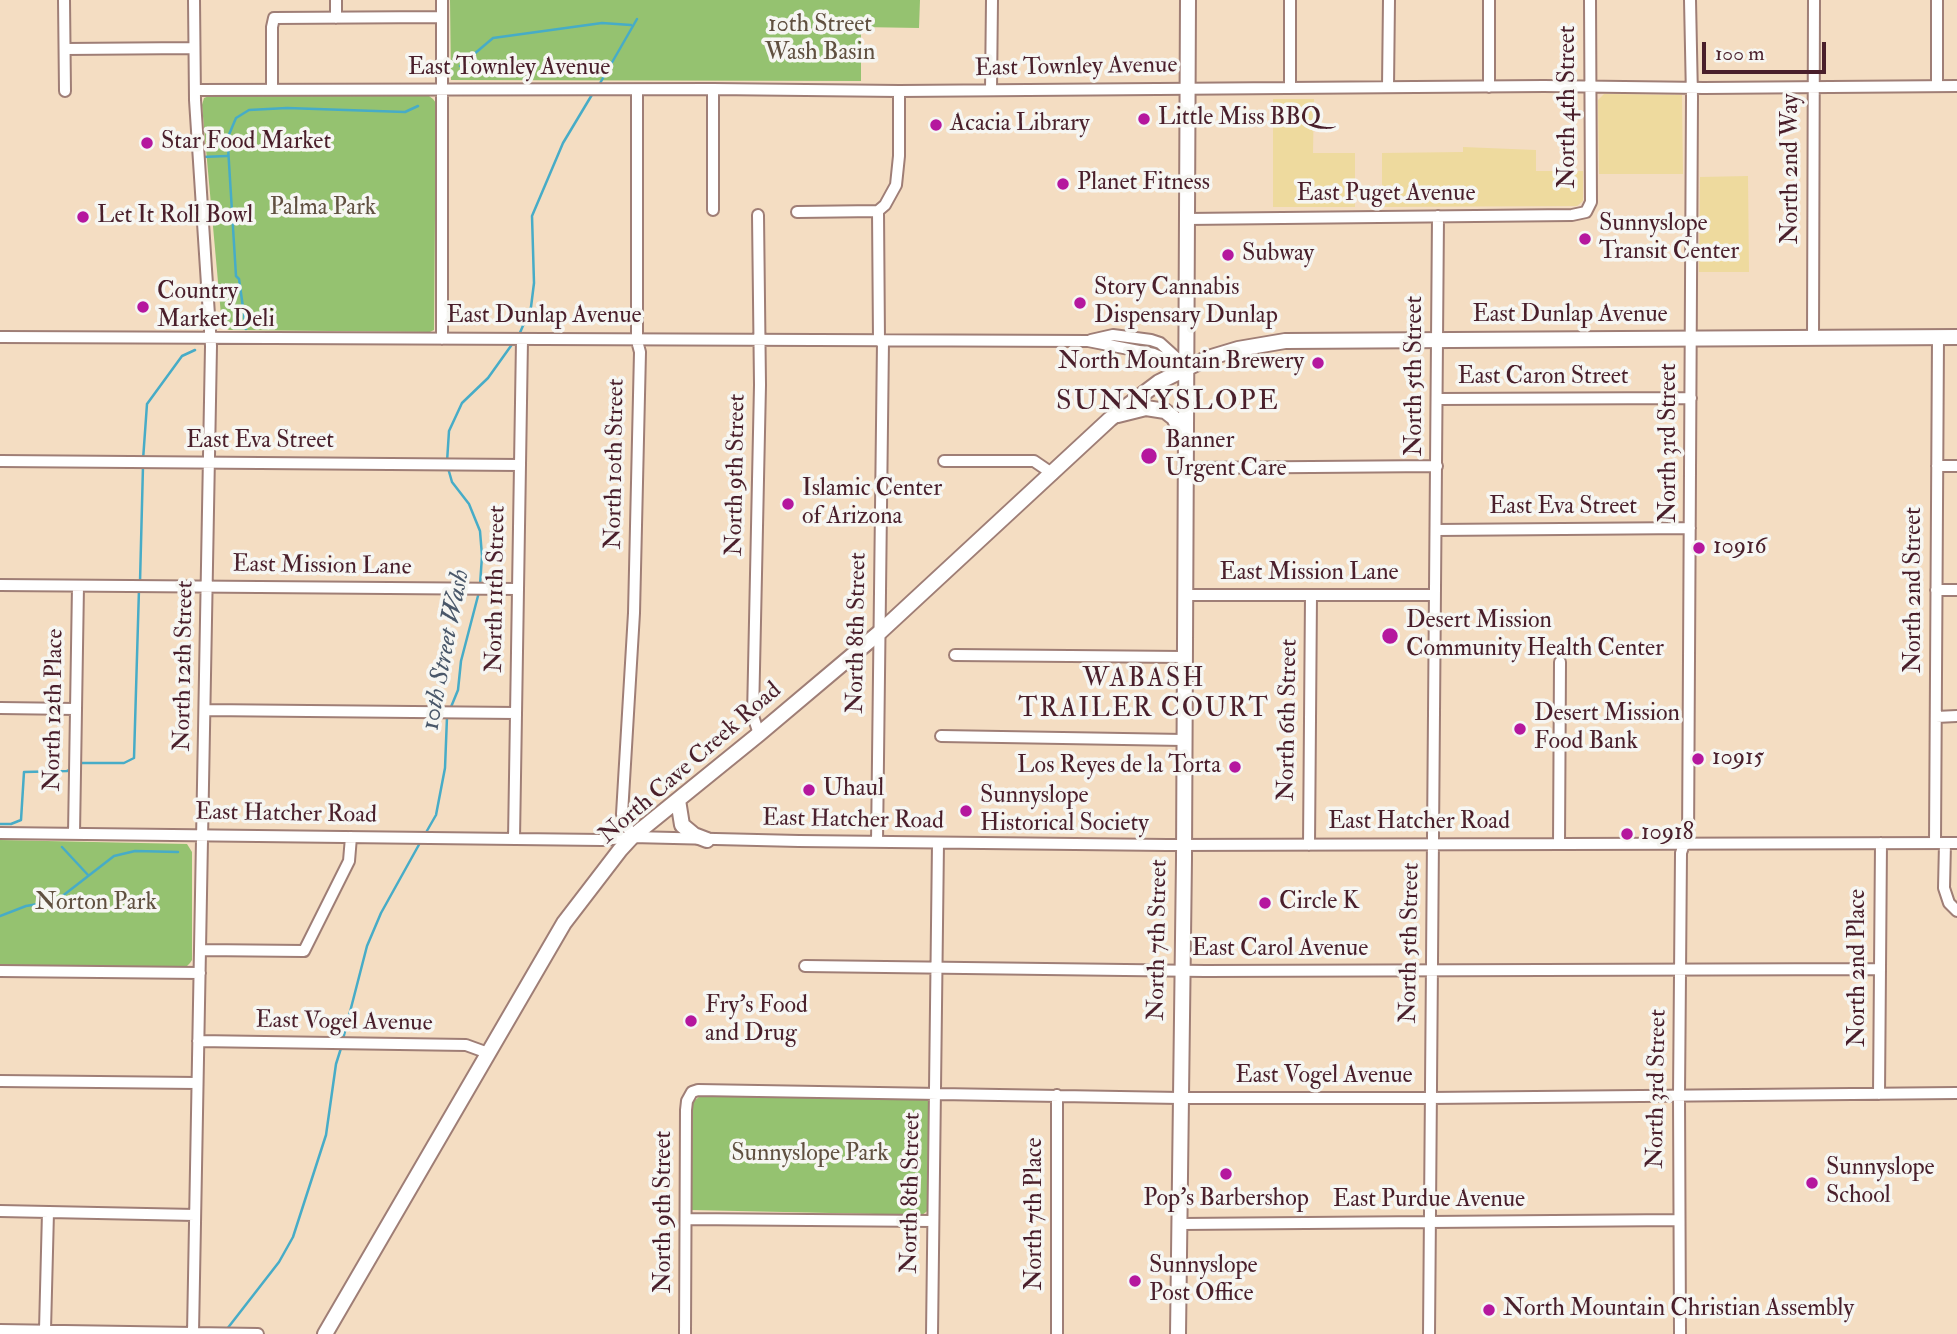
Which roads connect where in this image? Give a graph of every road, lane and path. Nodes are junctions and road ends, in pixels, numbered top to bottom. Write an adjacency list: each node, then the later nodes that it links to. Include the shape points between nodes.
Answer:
1 (64, 0): 17 (street)
2 (194, 0): 16 (street, North 12th Street)
3 (336, 0): 15 (street)
4 (442, 0): 14 (street)
5 (992, 0): 32 (street)
6 (1188, 0): 25 (main road, North 7th Street)
7 (1290, 0): 26 (street)
8 (1389, 0): 22 (street)
9 (1489, 0): 23 (street)
10 (1590, 0): 18 (street, North 4th Street)
11 (1690, 0): 24 (street, North 3rd Street)
12 (1814, 0): 19 (street, North 2nd Way)
13 (1937, 0): 20 (street)
14 (442, 17): 15 (street); 28 (street)
15 (336, 18): 27 (street, via 274,18)
16 (194, 48): 17 (street); 30 (street, North 12th Street)
17 (65, 49): 33 (street)
18 (1590, 86): 23 (street, East Townley Avenue); 24 (street, East Townley Avenue); 38 (street, North 4th Street, via 1591,202)
19 (1813, 86): 20 (street, East Townley Avenue); 24 (street, East Townley Avenue); 46 (street, North 2nd Way)
20 (1937, 86): 21 (street, East Townley Avenue)
21 (1957, 86)
22 (1388, 87): 23 (street, East Townley Avenue); 26 (street, East Townley Avenue)
23 (1489, 87)
24 (1691, 87): 45 (street, North 3rd Street)
25 (1188, 88): 26 (street, East Townley Avenue); 32 (street, East Townley Avenue); 41 (main road, North 7th Street)
26 (1290, 88)
27 (272, 89): 28 (street, East Townley Avenue); 30 (street, East Townley Avenue)
28 (443, 89): 31 (street, East Townley Avenue); 48 (street)
29 (713, 89): 31 (street, East Townley Avenue); 34 (street, East Townley Avenue); 35 (street)
30 (195, 90): 43 (street, North 12th Street)
31 (637, 90): 51 (street, North 10th Street)
32 (990, 90): 34 (street, East Townley Avenue)
33 (65, 91)
34 (899, 91): 36 (street, via 896,185)
35 (713, 210)
36 (878, 211): 37 (street); 53 (street, North 8th Street)
37 (797, 212)
38 (1586, 212): 40 (street, East Puget Avenue)
39 (758, 215): 52 (street, North 9th Street)
40 (1438, 216): 41 (street, East Puget Avenue); 49 (street, North 5th Street)
41 (1185, 219): 54 (main road, North 7th Street)
42 (0, 337): 43 (street, East Dunlap Avenue)
43 (211, 337): 48 (street, East Dunlap Avenue); 61 (street, North 12th Street)
44 (1957, 337): 47 (main road, East Dunlap Avenue)
45 (1691, 338): 46 (main road, East Dunlap Avenue); 49 (main road, East Dunlap Avenue); 55 (street, North 3rd Street)
46 (1813, 338): 47 (main road, East Dunlap Avenue)
47 (1938, 338): 64 (street, North 2nd Street)
48 (442, 339): 50 (street, East Dunlap Avenue)
49 (1437, 339): 54 (main road, East Dunlap Avenue, via 1285,341 1232,350); 56 (street, North 5th Street)
50 (522, 340): 51 (street, East Dunlap Avenue); 62 (street, North 11th Street)
51 (637, 341): 52 (street, East Dunlap Avenue); 97 (street, North 10th Street, via 634,602 622,814)
52 (759, 341): 53 (street, East Dunlap Avenue); 89 (street, North 9th Street, via 753,716)
53 (881, 341): 54 (street, East Dunlap Avenue, via 1088,341 1154,354); 79 (street, North 8th Street)
54 (1187, 368): 57 (main road, North Cave Creek Road, via 1141,394); 58 (main road, North 7th Street)
55 (1691, 398): 56 (street, East Caron Street); 68 (street, North 3rd Street)
56 (1437, 399): 63 (street, North 5th Street)
57 (1111, 419): 58 (main road, via 1138,410 1165,411 1181,428); 67 (main road, North Cave Creek Road)
58 (1186, 443): 66 (main road, North 7th Street)
59 (0, 461): 61 (street, East Eva Street)
60 (944, 461): 67 (street, via 1034,461)
61 (210, 463): 62 (street, East Eva Street); 72 (street, North 12th Street)
62 (520, 465): 73 (street, North 11th Street)
63 (1437, 466): 66 (street); 69 (street, North 5th Street)
64 (1937, 466): 65 (street); 74 (street, North 2nd Street)
65 (1957, 466)
66 (1186, 468): 76 (main road, North 7th Street)
67 (1053, 474): 79 (main road, North Cave Creek Road)
68 (1690, 528): 69 (street, East Eva Street); 105 (street, North 3rd Street)
69 (1436, 530): 78 (street, North 5th Street)
70 (0, 586): 71 (street, East Mission Lane)
71 (78, 586): 72 (street, East Mission Lane); 84 (street, North 12th Place)
72 (208, 587): 73 (street, East Mission Lane); 85 (street, North 12th Street)
73 (518, 589): 86 (street, North 11th Street)
74 (1936, 590): 75 (street); 87 (street, North 2nd Street)
75 (1957, 590)
76 (1184, 595): 77 (street, East Mission Lane); 81 (main road, North 7th Street)
77 (1311, 595): 78 (street, East Mission Lane); 107 (street, North 6th Street)
78 (1435, 595): 108 (street, North 5th Street)
79 (880, 632): 89 (main road, North Cave Creek Road); 100 (street, North 8th Street)
80 (955, 655): 81 (street)
81 (1184, 657): 91 (main road, North 7th Street)
82 (1560, 662): 104 (street)
83 (0, 708): 84 (street)
84 (76, 709): 94 (street, North 12th Place)
85 (205, 710): 86 (street); 95 (street, North 12th Street)
86 (516, 713): 98 (street, North 11th Street)
87 (1936, 716): 88 (street); 103 (street, North 2nd Street)
88 (1957, 716)
89 (760, 734): 92 (main road, North Cave Creek Road)
90 (941, 736): 91 (street)
91 (1184, 740): 106 (main road, North 7th Street)
92 (678, 800): 97 (main road, North Cave Creek Road); 99 (main road, via 685,830)
93 (0, 833): 94 (street, East Hatcher Road)
94 (74, 834): 95 (street, East Hatcher Road)
95 (203, 835): 96 (street, East Hatcher Road); 110 (street, North 12th Street)
96 (351, 837): 98 (street, East Hatcher Road); 110 (street, via 349,861 304,951)
97 (632, 837): 98 (street, East Hatcher Road); 99 (street, East Hatcher Road); 120 (main road, North Cave Creek Road, via 571,912)
98 (514, 839)
99 (707, 839): 100 (street, East Hatcher Road)
100 (877, 842): 101 (street, East Hatcher Road)
101 (938, 843): 106 (street, East Hatcher Road); 112 (street, North 8th Street)
102 (1881, 843): 103 (street, East Hatcher Road); 105 (street, East Hatcher Road); 113 (street, North 2nd Place)
103 (1946, 843): 109 (street, North 2nd Street, via 1944,888)
104 (1559, 844): 105 (street, East Hatcher Road); 108 (street, East Hatcher Road)
105 (1686, 844): 114 (street, North 3rd Street, via 1681,853)
106 (1183, 845): 107 (street, East Hatcher Road); 116 (main road, North 7th Street)
107 (1309, 845): 108 (street, East Hatcher Road)
108 (1433, 845): 117 (street, North 5th Street)
109 (1957, 911)
110 (201, 950): 118 (street, North 12th Street)
111 (805, 966): 112 (street, East Carol Avenue)
112 (935, 968): 116 (street, East Carol Avenue); 124 (street, North 8th Street)
113 (1880, 969): 114 (street, East Carol Avenue); 126 (street, North 2nd Place)
114 (1681, 970): 117 (street, East Carol Avenue); 128 (street, North 3rd Street)
115 (0, 971): 118 (street)
116 (1182, 971): 117 (street, East Carol Avenue); 129 (main road, North 7th Street)
117 (1433, 971): 130 (street, North 5th Street)
118 (200, 973): 119 (street, North 12th Street)
119 (198, 1041): 120 (street, East Vogel Avenue, via 467,1045); 122 (street, North 12th Street)
120 (488, 1052): 145 (main road, North Cave Creek Road)
121 (0, 1081): 122 (street)
122 (197, 1083): 133 (street, North 12th Street)
123 (692, 1092): 124 (street, East Vogel Avenue); 134 (street, North 9th Street, via 686,1110)
124 (934, 1093): 127 (street, East Vogel Avenue); 136 (street, North 8th Street)
125 (1957, 1093): 126 (street, East Vogel Avenue)
126 (1879, 1094): 128 (street, East Vogel Avenue)
127 (1057, 1095): 129 (street, East Vogel Avenue); 148 (street, North 7th Place)
128 (1679, 1095): 130 (street, East Vogel Avenue); 135 (street, North 3rd Street)
129 (1180, 1098): 130 (street, East Vogel Avenue); 138 (main road, North 7th Street)
130 (1430, 1098): 137 (street, North 5th Street)
131 (0, 1211): 132 (street)
132 (48, 1212): 133 (street); 140 (street)
133 (195, 1215): 141 (street, North 12th Street)
134 (686, 1219): 136 (street); 146 (street, North 9th Street)
135 (1678, 1220): 137 (street, East Purdue Avenue); 151 (street, North 3rd Street)
136 (933, 1221): 147 (street, North 8th Street)
137 (1429, 1223): 138 (street, East Purdue Avenue); 150 (street, North 5th Street)
138 (1181, 1224): 149 (main road, North 7th Street)
139 (0, 1330): 140 (street)
140 (45, 1331): 141 (street)
141 (193, 1333): 142 (street)
142 (211, 1333): 143 (street)
143 (237, 1333): 144 (street)
144 (258, 1334)
145 (324, 1334)
146 (685, 1334)
147 (932, 1334)
148 (1057, 1334)
149 (1178, 1334)
150 (1429, 1334)
151 (1680, 1334)

